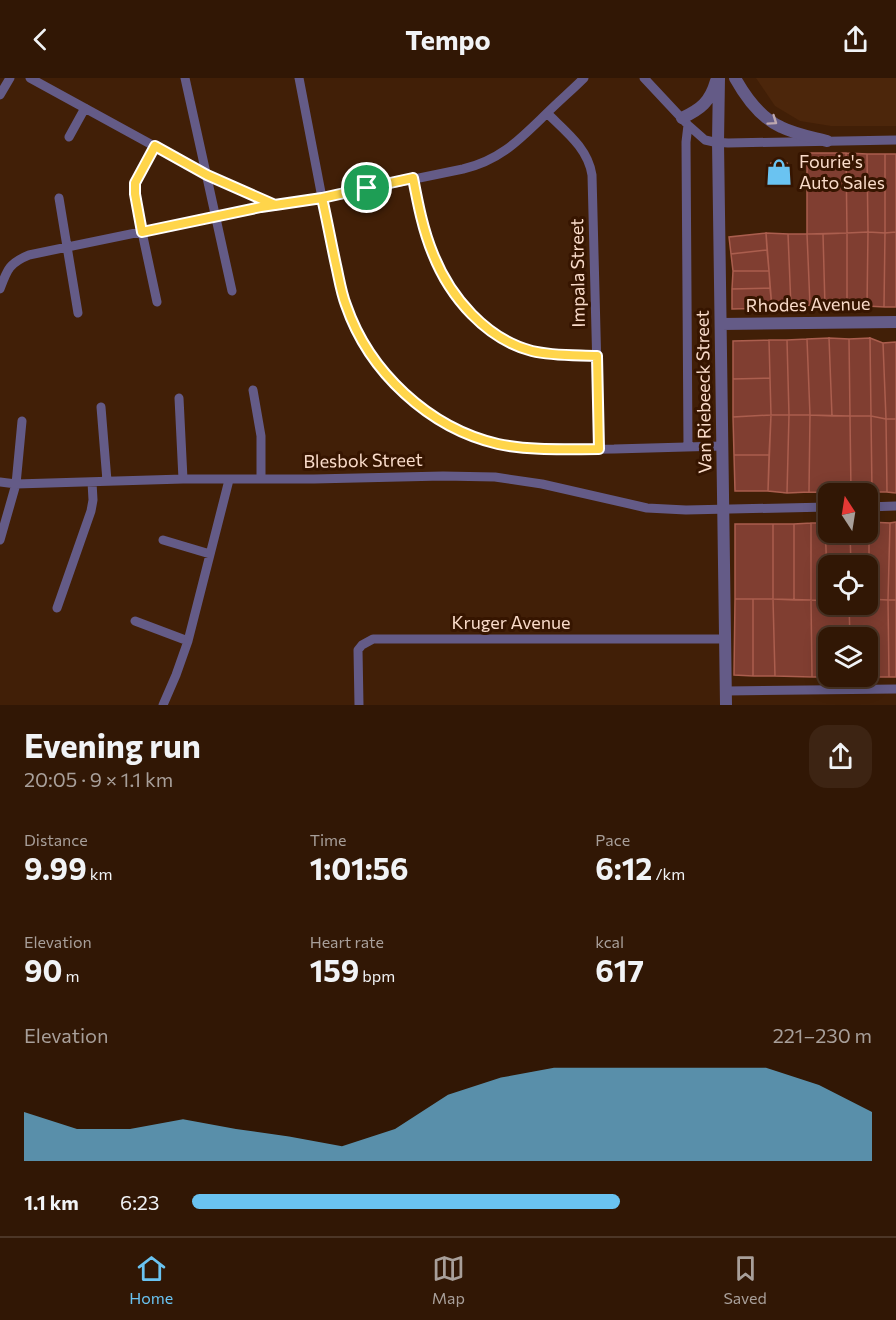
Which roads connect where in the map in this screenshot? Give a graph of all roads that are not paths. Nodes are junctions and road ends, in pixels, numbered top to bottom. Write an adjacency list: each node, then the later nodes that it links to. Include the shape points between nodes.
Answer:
1 (10, 78): 9 (street)
2 (30, 78): 10 (street)
3 (185, 78): 18 (street)
4 (299, 78): 21 (street)
5 (584, 78): 11 (street)
6 (644, 78): 12 (street)
7 (718, 78): 12 (street, via 703,106); 16 (street, Van Riebeeck Street)
8 (735, 78): 15 (street, one-way to 15, via 750,101 771,121)
9 (0, 95)
10 (85, 108): 13 (street); 17 (street)
11 (547, 113): 19 (street, via 495,158 472,167); 32 (street, Impala Street, via 582,148 591,168)
12 (685, 121): 16 (street, via 705,140); 38 (street, Van Riebeeck Street)
13 (69, 136)
14 (896, 140): 15 (street)
15 (827, 141): 16 (street)
16 (718, 142): 31 (street, Van Riebeeck Street)
17 (155, 146): 18 (street); 24 (street, via 135,183)
18 (207, 175): 22 (street); 23 (street)
19 (413, 178): 21 (street); 32 (street, via 433,255 456,295 476,318 519,346 544,353)
20 (59, 198): 25 (street)
21 (322, 198): 22 (street); 39 (street, via 349,313 372,356 402,391 446,423 492,442 531,448)
22 (275, 205): 23 (street)
23 (216, 216): 24 (street); 27 (street)
24 (142, 232): 25 (street); 28 (street)
25 (68, 248): 26 (street, via 20,259 8,267); 29 (street)
26 (0, 289)
27 (232, 291)
28 (157, 302)
29 (78, 313)
30 (896, 322): 31 (street, Rhodes Avenue)
31 (721, 324): 37 (street, Van Riebeeck Street)
32 (597, 356): 39 (street, Impala Street)
33 (253, 390): 41 (street, via 261,436)
34 (179, 398): 40 (street)
35 (101, 407): 43 (street)
36 (22, 421): 46 (street)
37 (722, 446): 38 (street); 50 (street, Van Riebeeck Street)
38 (688, 447): 39 (street)
39 (599, 449)
40 (183, 479): 42 (street, Blesbok Street); 43 (street, Blesbok Street)
41 (261, 479): 42 (street, Blesbok Street); 50 (street, Blesbok Street, via 495,477 647,508)
42 (229, 480): 53 (street)
43 (107, 481): 45 (street, Blesbok Street)
44 (0, 482): 46 (street, Blesbok Street)
45 (92, 482): 46 (street, Blesbok Street); 54 (street, via 91,511)
46 (16, 484): 51 (street)
47 (896, 506): 49 (street)
48 (818, 507): 50 (street, Blesbok Street)
49 (878, 507)
50 (723, 510): 56 (street, Van Riebeeck Street)
51 (0, 540)
52 (163, 540): 53 (street)
53 (210, 554): 57 (street)
54 (57, 608)
55 (135, 621): 57 (street)
56 (725, 639): 59 (street, Van Riebeeck Street); 61 (street, Kruger Avenue, via 373,639 358,650)
57 (188, 641): 60 (street)
58 (896, 689): 59 (street)
59 (726, 691): 62 (street, Van Riebeeck Street)
60 (163, 705)
61 (359, 705)
62 (726, 705)

